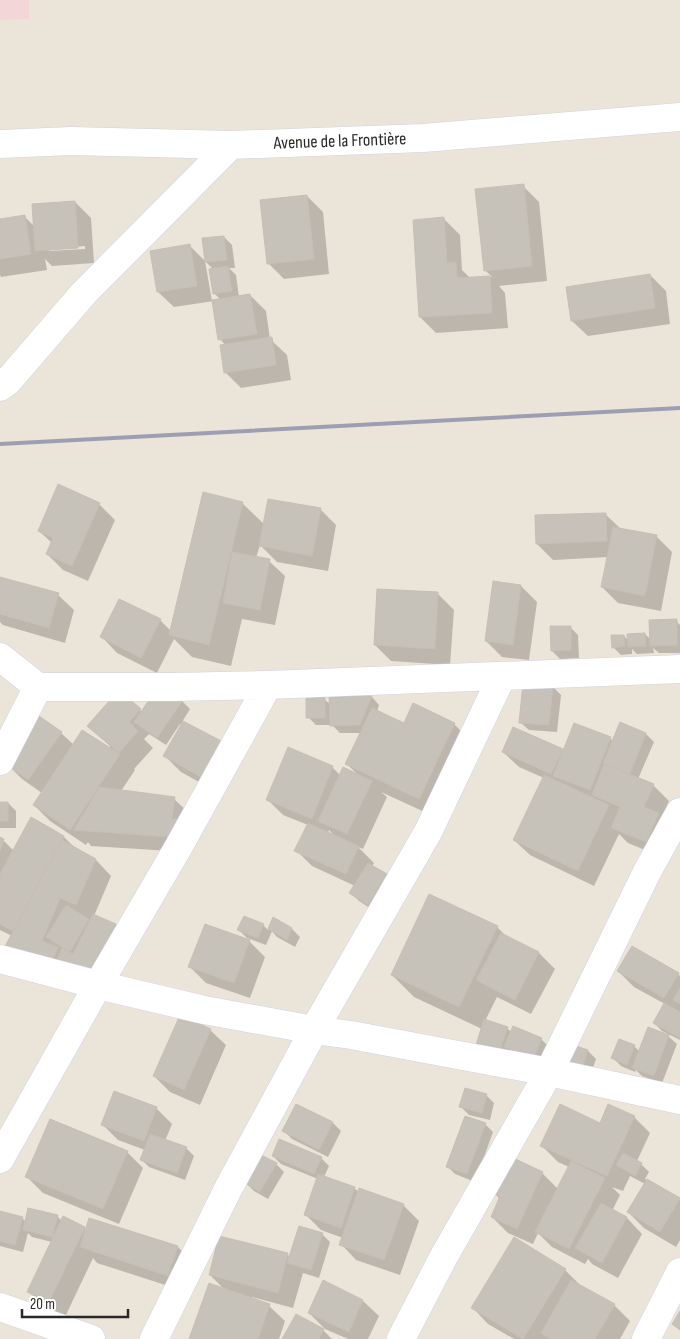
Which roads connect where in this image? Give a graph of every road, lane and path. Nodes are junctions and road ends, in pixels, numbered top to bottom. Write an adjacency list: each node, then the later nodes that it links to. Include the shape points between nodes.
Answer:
1 (680, 117): 3 (street, Avenue de la Frontière, via 423,138)
2 (0, 144): 3 (street, Avenue de la Frontière, via 71,142)
3 (231, 146): 4 (street, via 83,294)
4 (0, 387)
5 (0, 657): 9 (street)
6 (680, 669): 7 (street)
7 (502, 676): 8 (street); 14 (street, via 428,832)
8 (268, 684): 9 (street); 13 (street)
9 (38, 686): 10 (street)
10 (0, 761)
11 (680, 812): 15 (street)
12 (0, 958): 13 (street)
13 (98, 986): 14 (street); 17 (street)
14 (314, 1030): 15 (street); 21 (street, via 228,1189)
15 (549, 1072): 16 (street); 22 (street, via 443,1258)
16 (680, 1100)
17 (0, 1159)
18 (680, 1272): 23 (street)
19 (0, 1307): 20 (street)
20 (91, 1339)
21 (154, 1339)
22 (401, 1339)
23 (646, 1339)

